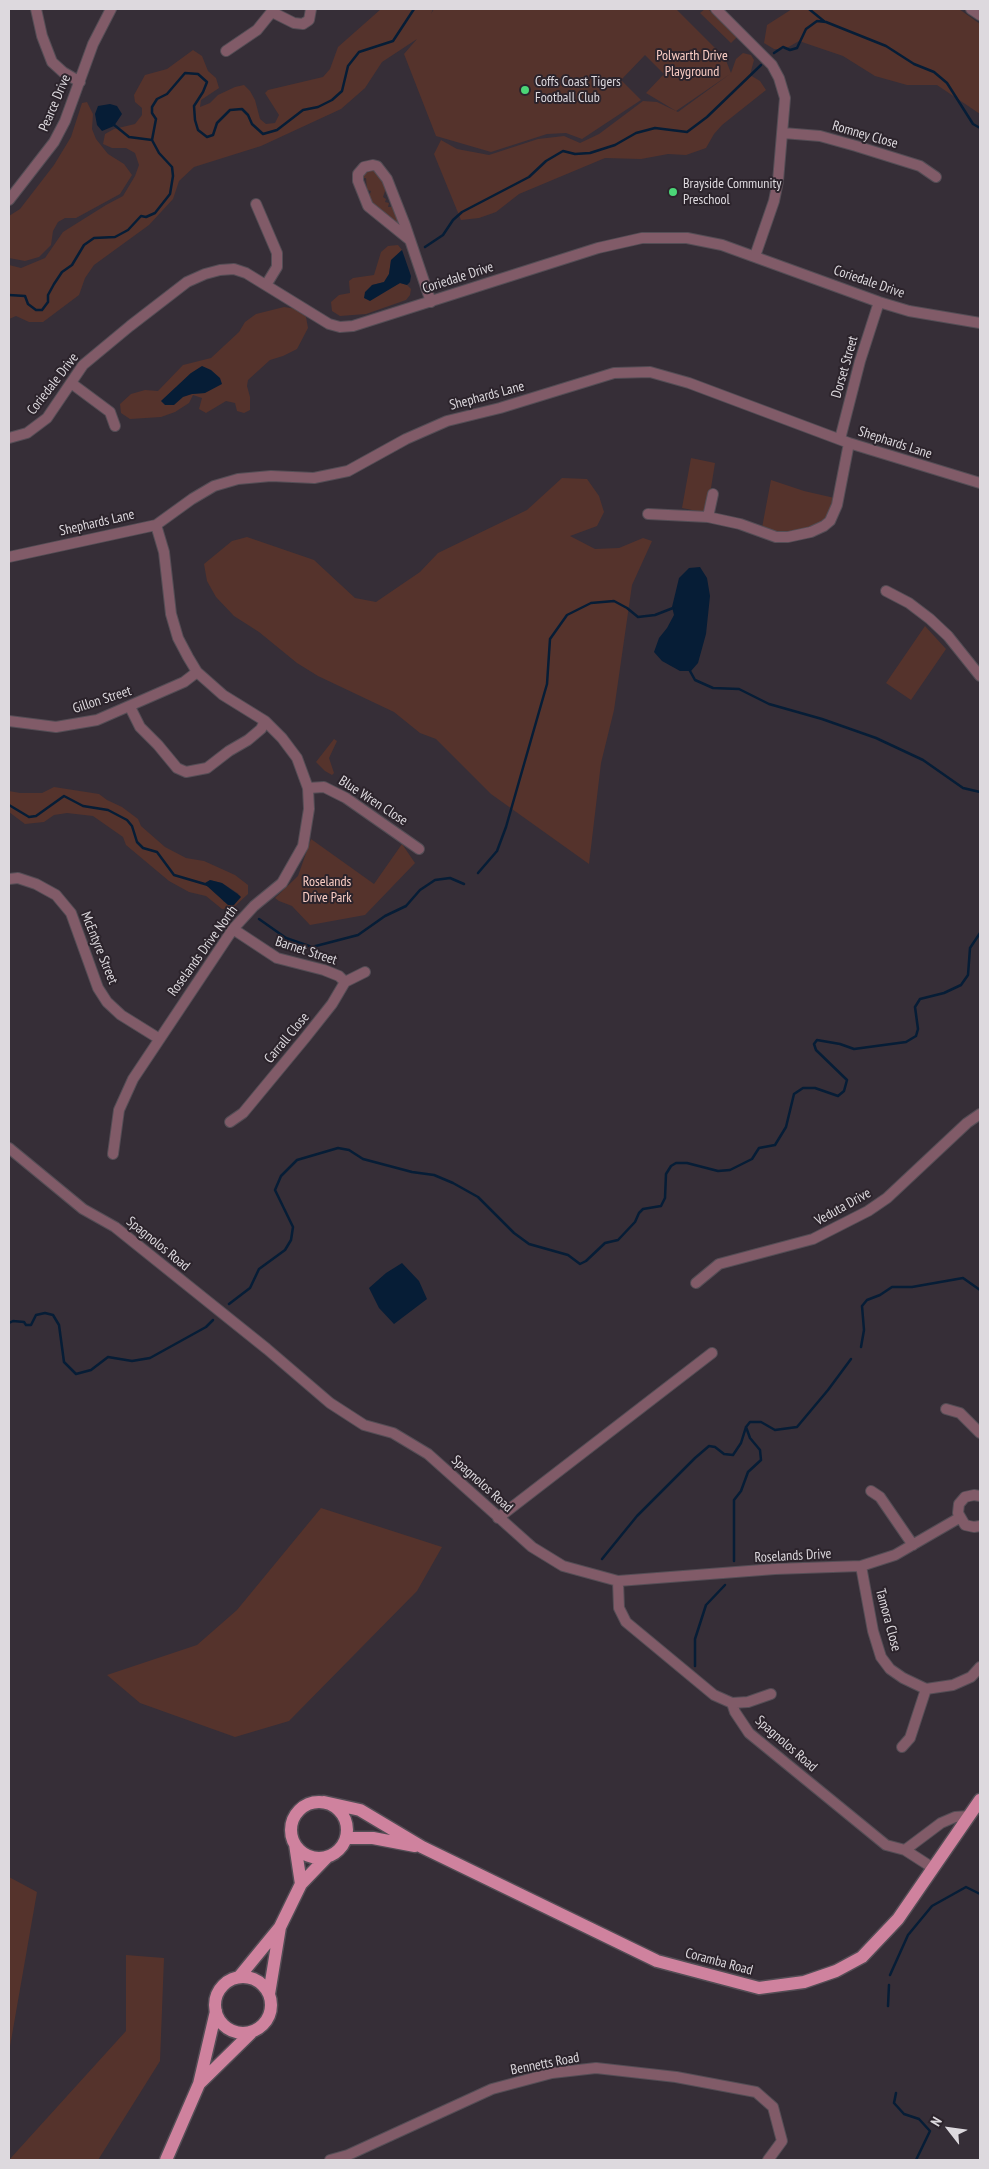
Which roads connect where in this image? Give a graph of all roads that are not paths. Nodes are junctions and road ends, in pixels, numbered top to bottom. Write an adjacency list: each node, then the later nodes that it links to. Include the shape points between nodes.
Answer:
1 (36, 9): 9 (street, via 52,62)
2 (112, 9): 9 (street, Pearce Drive, via 93,44)
3 (311, 9): 6 (street, via 309,20 302,24 294,23)
4 (716, 9): 10 (street, via 772,65 785,98)
5 (971, 9): 7 (street)
6 (273, 10): 8 (street, via 258,30)
7 (980, 15)
8 (226, 51)
9 (80, 82): 12 (street, Pearce Drive, via 54,142)
10 (783, 133): 11 (street, Romney Close, via 820,136 856,146 920,166); 15 (street, via 774,201)
11 (936, 177)
12 (9, 200)
13 (256, 204): 16 (street, via 277,253 277,267)
14 (410, 240): 14 (street, via 384,173 373,165 364,167 358,174 358,182 368,206); 17 (street)
15 (755, 256): 17 (street, Coriedale Drive, via 686,238 642,238 598,248); 18 (street, Coriedale Drive)
16 (266, 285): 17 (street, Coriedale Drive, via 328,324 340,327); 20 (street, Coriedale Drive, via 234,269 205,274 187,282 82,365)
17 (431, 302)
18 (879, 302): 19 (street, Coriedale Drive); 23 (street, Dorset Street, via 860,360)
19 (980, 323)
20 (71, 383): 21 (street, via 110,412); 22 (street, Coriedale Drive, via 36,428)
21 (115, 426)
22 (9, 438)
23 (845, 441): 24 (street, Shephards Lane); 27 (street, Dorset Street, via 837,505 824,526 799,535 776,537); 28 (street, Shephards Lane, via 689,383 650,372 614,373 447,421 348,471 314,478 271,476 238,479 214,486)
24 (980, 483)
25 (713, 494): 27 (street)
26 (648, 514): 27 (street, Dorset Street)
27 (708, 517)
28 (156, 525): 29 (street, Shephards Lane); 31 (street, Roselands Drive North, via 164,552 171,614 178,638)
29 (9, 557)
30 (886, 591): 32 (street, via 930,619)
31 (197, 672): 33 (street, Gillon Street, via 184,682); 35 (street, Roselands Drive North, via 223,695)
32 (980, 676)
33 (130, 707): 34 (street, Gillon Street, via 77,725 51,726); 35 (street, via 140,727 177,768 186,772 207,768 248,740)
34 (9, 721)
35 (265, 722): 36 (street, Roselands Drive North, via 296,758)
36 (308, 788): 37 (street, Blue Wren Close, via 332,790); 39 (street, Roselands Drive North, via 309,809 303,846 282,882)
37 (419, 849)
38 (9, 880): 42 (street, McEntyre Street, via 18,878 56,895 71,913 98,988 107,1002 121,1015)
39 (233, 929): 41 (street, Barnet Street, via 276,958 324,970); 42 (street, Roselands Drive North)
40 (364, 972): 41 (street, Carrall Close)
41 (346, 982): 44 (street, Carrall Close, via 305,1038 242,1113)
42 (158, 1038): 46 (street, Roselands Drive North, via 119,1110)
43 (980, 1114): 47 (street, Veduta Drive, via 887,1198 868,1211 813,1239 718,1264)
44 (230, 1122)
45 (9, 1148): 53 (street, Spagnolos Road, via 83,1209 115,1227 350,1417 364,1425 393,1433 428,1454)
46 (113, 1154)
47 (696, 1283)
48 (712, 1353): 53 (street)
49 (946, 1409): 50 (street, via 960,1413)
50 (980, 1433)
51 (871, 1491): 56 (street, via 880,1497)
52 (980, 1496): 54 (street, via 969,1495 962,1500)
53 (498, 1518): 58 (street, Spagnolos Road, via 532,1547 563,1566)
54 (959, 1518): 55 (street, via 969,1526); 56 (street, Roselands Drive)
55 (980, 1526)
56 (913, 1545): 57 (street, Roselands Drive, via 895,1555)
57 (861, 1566): 58 (street, Roselands Drive); 60 (street, Tamora Close, via 882,1657 890,1669)
58 (618, 1581): 62 (street, via 619,1608 626,1622 714,1695)
59 (980, 1667): 60 (street, via 971,1677 953,1685)
60 (926, 1689): 63 (street, via 910,1738)
61 (771, 1694): 62 (street, via 748,1702)
62 (732, 1703): 70 (street, Spagnolos Road, via 749,1733 886,1845)
63 (902, 1747)
64 (980, 1800): 66 (main road, Coramba Road)
65 (324, 1802): 67 (main road, via 340,1811 348,1828); 68 (main road, via 306,1805 299,1810 291,1827); 69 (main road, Coramba Road, via 360,1810)
66 (969, 1816): 70 (street, via 941,1822); 72 (main road, Coramba Road)
67 (347, 1838): 69 (main road, Coramba Road, via 373,1838); 71 (main road, via 336,1853)
68 (295, 1844): 71 (main road, via 308,1856); 73 (main road)
69 (422, 1848): 72 (main road, Coramba Road, via 656,1961 759,1988 804,1982 836,1971 862,1957 898,1920)
70 (905, 1850): 72 (street, Spagnolos Road)
71 (327, 1857): 73 (main road)
72 (933, 1868)
73 (301, 1884): 74 (main road)
74 (280, 1927): 75 (main road); 76 (main road)
75 (239, 1977): 76 (main road, via 257,1980); 77 (main road, via 230,1980 218,1993)
76 (269, 1994): 78 (main road, via 271,2013 260,2029)
77 (216, 2011): 78 (main road, via 219,2020 232,2032); 79 (main road)
78 (251, 2033): 79 (main road)
79 (199, 2084): 80 (main road)
80 (168, 2159)
81 (330, 2160): 82 (street, Bennetts Road, via 348,2155 492,2089 552,2073 596,2068 756,2092 773,2107 782,2141)
82 (768, 2160)

